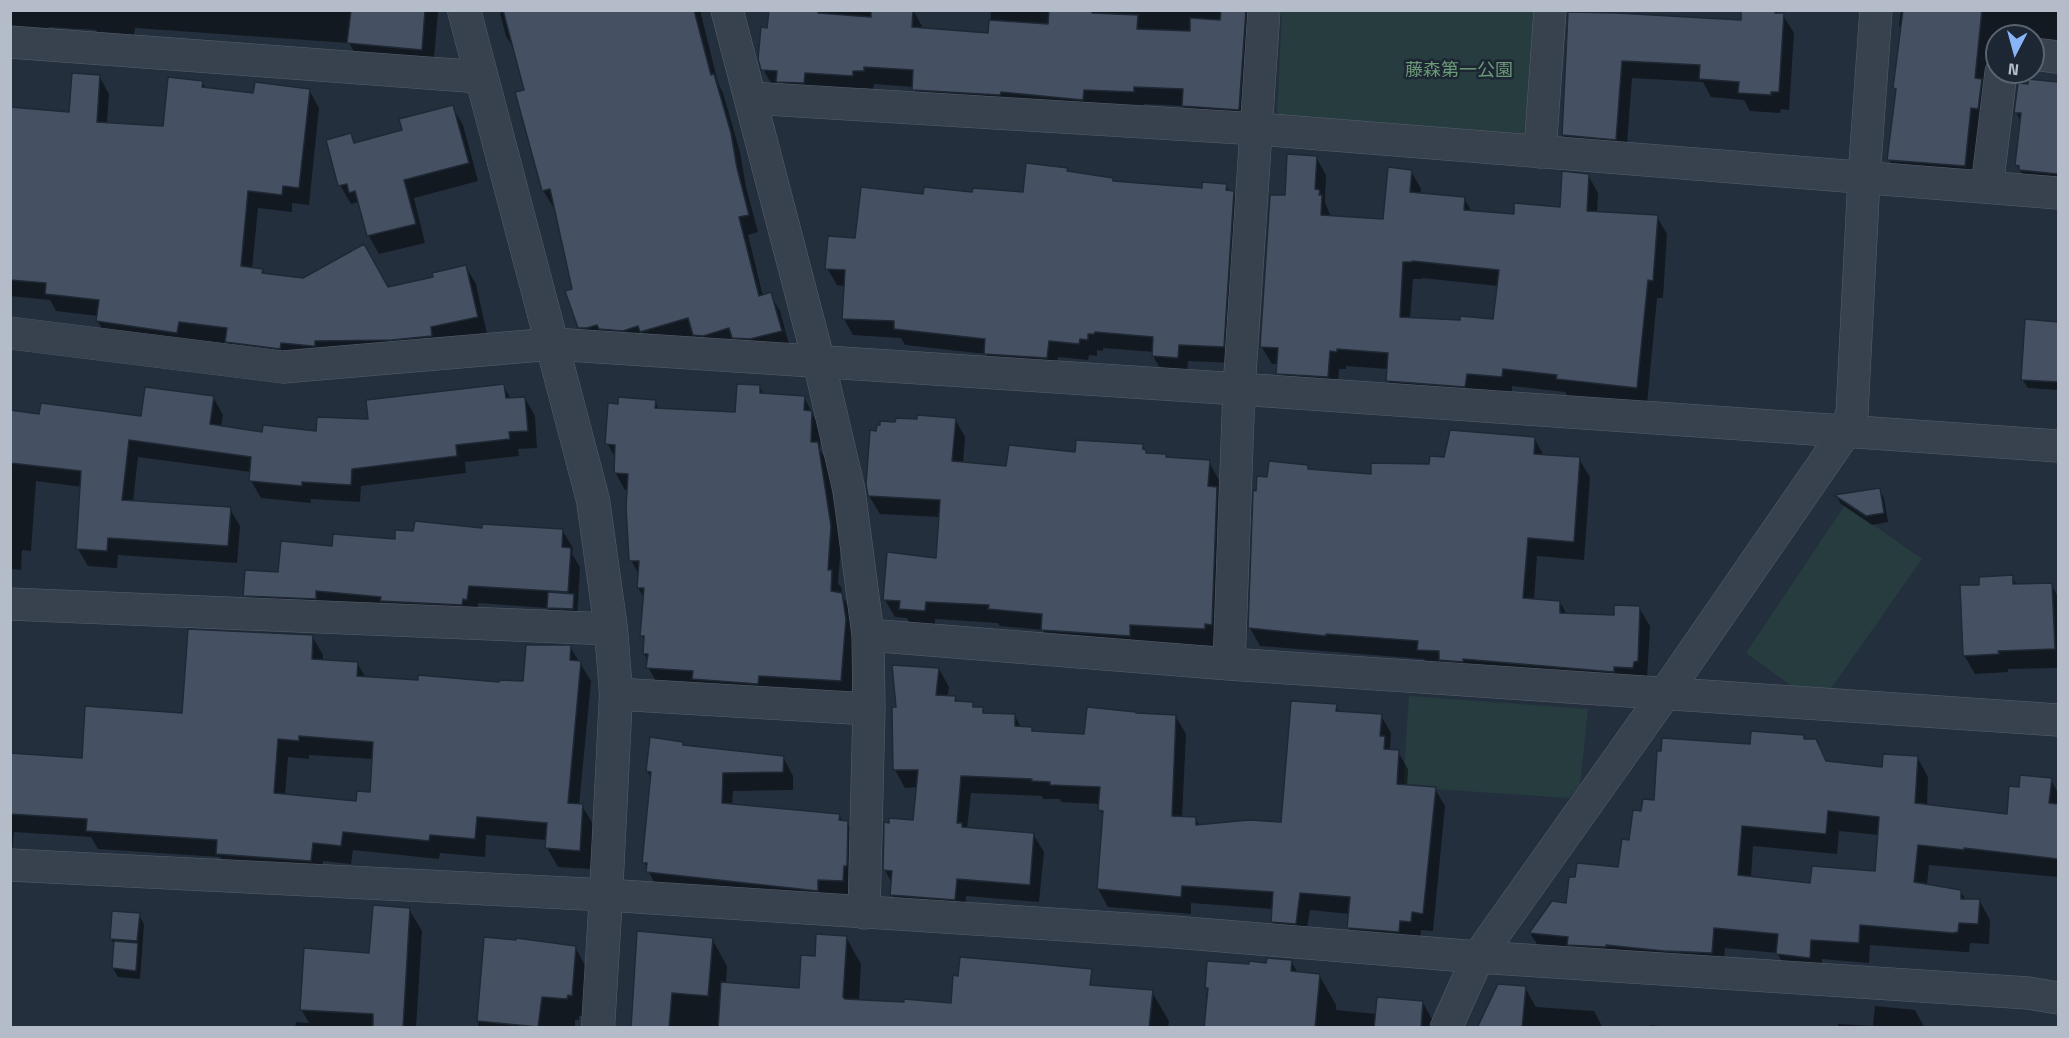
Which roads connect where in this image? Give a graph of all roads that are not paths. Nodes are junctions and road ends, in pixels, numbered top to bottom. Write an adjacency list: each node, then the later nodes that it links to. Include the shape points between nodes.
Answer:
1 (464, 10): 7 (street)
2 (728, 10): 9 (street)
3 (1264, 10): 10 (street)
4 (1550, 10): 11 (street)
5 (1876, 10): 12 (street)
6 (10, 42): 7 (street)
7 (481, 77): 16 (street)
8 (2000, 84): 13 (street)
9 (750, 98): 10 (street); 17 (street)
10 (1258, 129): 11 (street); 18 (street)
11 (1540, 152): 12 (street)
12 (1864, 178): 13 (street); 19 (street, via 1852,413)
13 (1987, 187): 14 (street)
14 (2058, 193)
15 (10, 333): 16 (street, via 283,367)
16 (553, 344): 17 (street); 22 (street, via 593,500)
17 (819, 362): 18 (street); 23 (street, via 849,490)
18 (1239, 389): 19 (street); 24 (street)
19 (1846, 431): 20 (street); 25 (street)
20 (2058, 446)
21 (10, 604): 22 (street)
22 (611, 629): 26 (street)
23 (868, 635): 24 (street); 27 (street)
24 (1229, 664): 25 (street)
25 (1665, 692): 28 (street); 32 (street)
26 (616, 694): 27 (street); 30 (street)
27 (869, 709): 31 (street)
28 (2058, 720)
29 (10, 865): 30 (street)
30 (606, 895): 31 (street); 34 (street)
31 (864, 914): 32 (street, via 1174,932)
32 (1478, 957): 33 (street); 35 (street)
33 (2058, 998)
34 (598, 1028)
35 (1446, 1028)

